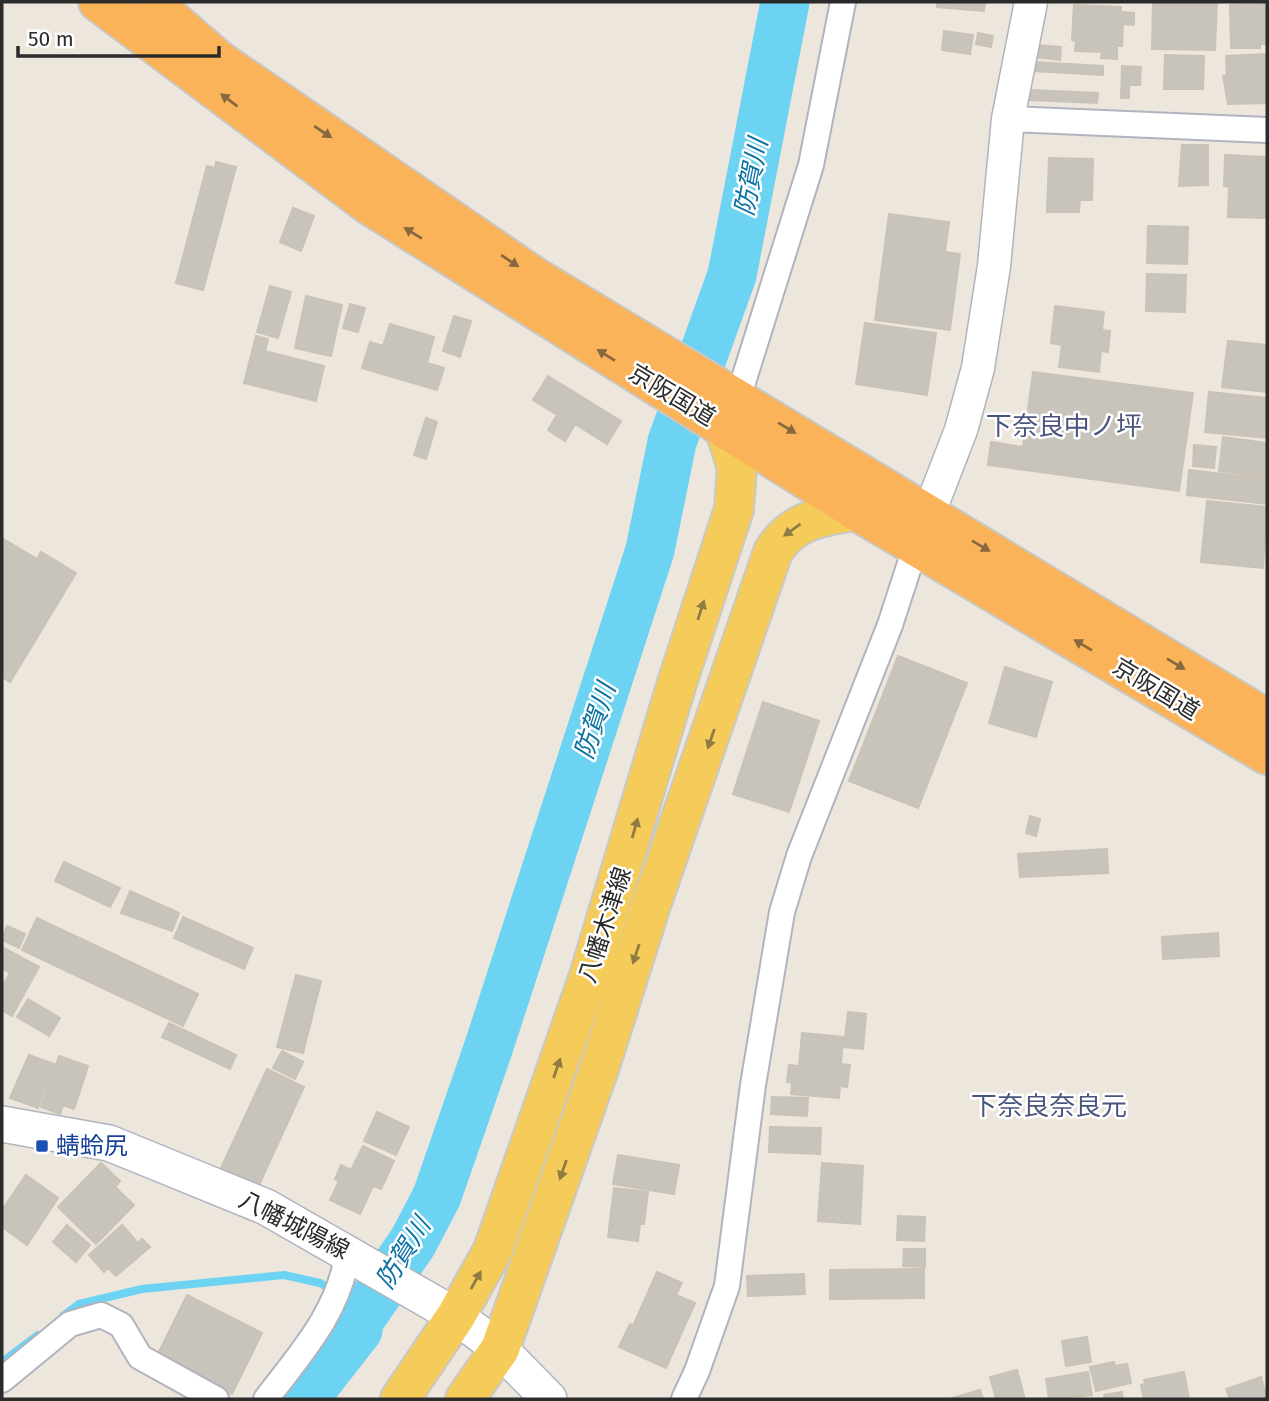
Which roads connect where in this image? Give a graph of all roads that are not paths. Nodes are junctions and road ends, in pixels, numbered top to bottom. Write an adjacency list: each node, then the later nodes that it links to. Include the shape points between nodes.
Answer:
1 (98, 2): 7 (highway, 京阪国道, one-way to 1, via 369,205)
2 (152, 2): 7 (highway, 京阪国道, one-way to 7, via 220,61 535,277)
3 (843, 2): 8 (street, via 811,165)
4 (1031, 2): 5 (street)
5 (1008, 119): 6 (street); 10 (street, via 994,266 978,368 961,430)
6 (1267, 130)
7 (668, 377): 8 (highway, 京阪国道)
8 (727, 410): 9 (highway, 京阪国道); 10 (highway, 京阪国道, one-way to 10); 15 (main road, 八幡木津線, one-way to 8, via 493,1250 589,976 734,509 737,468)
9 (856, 511): 10 (highway, 京阪国道); 16 (main road, 八幡木津線, one-way to 16, via 806,520 781,538 773,552)
10 (922, 530): 11 (highway, 京阪国道, one-way to 11); 12 (highway, 京阪国道, one-way to 10); 23 (street, via 782,912 753,1085 727,1286)
11 (1267, 719)
12 (1267, 755)
13 (2, 1124): 14 (main road, 八幡城陽線, via 109,1143 267,1207)
14 (348, 1251): 15 (main road, 八幡城陽線); 19 (street, via 344,1279 323,1324)
15 (456, 1316): 16 (main road, 八幡城陽線); 20 (main road, 八幡木津線)
16 (500, 1349): 21 (main road, 八幡木津線); 22 (main road, 八幡城陽線)
17 (2, 1380): 18 (street, via 70,1324 102,1315 121,1325 140,1357)
18 (216, 1399)
19 (266, 1399)
20 (400, 1399)
21 (466, 1399)
22 (549, 1399)
23 (684, 1399)

